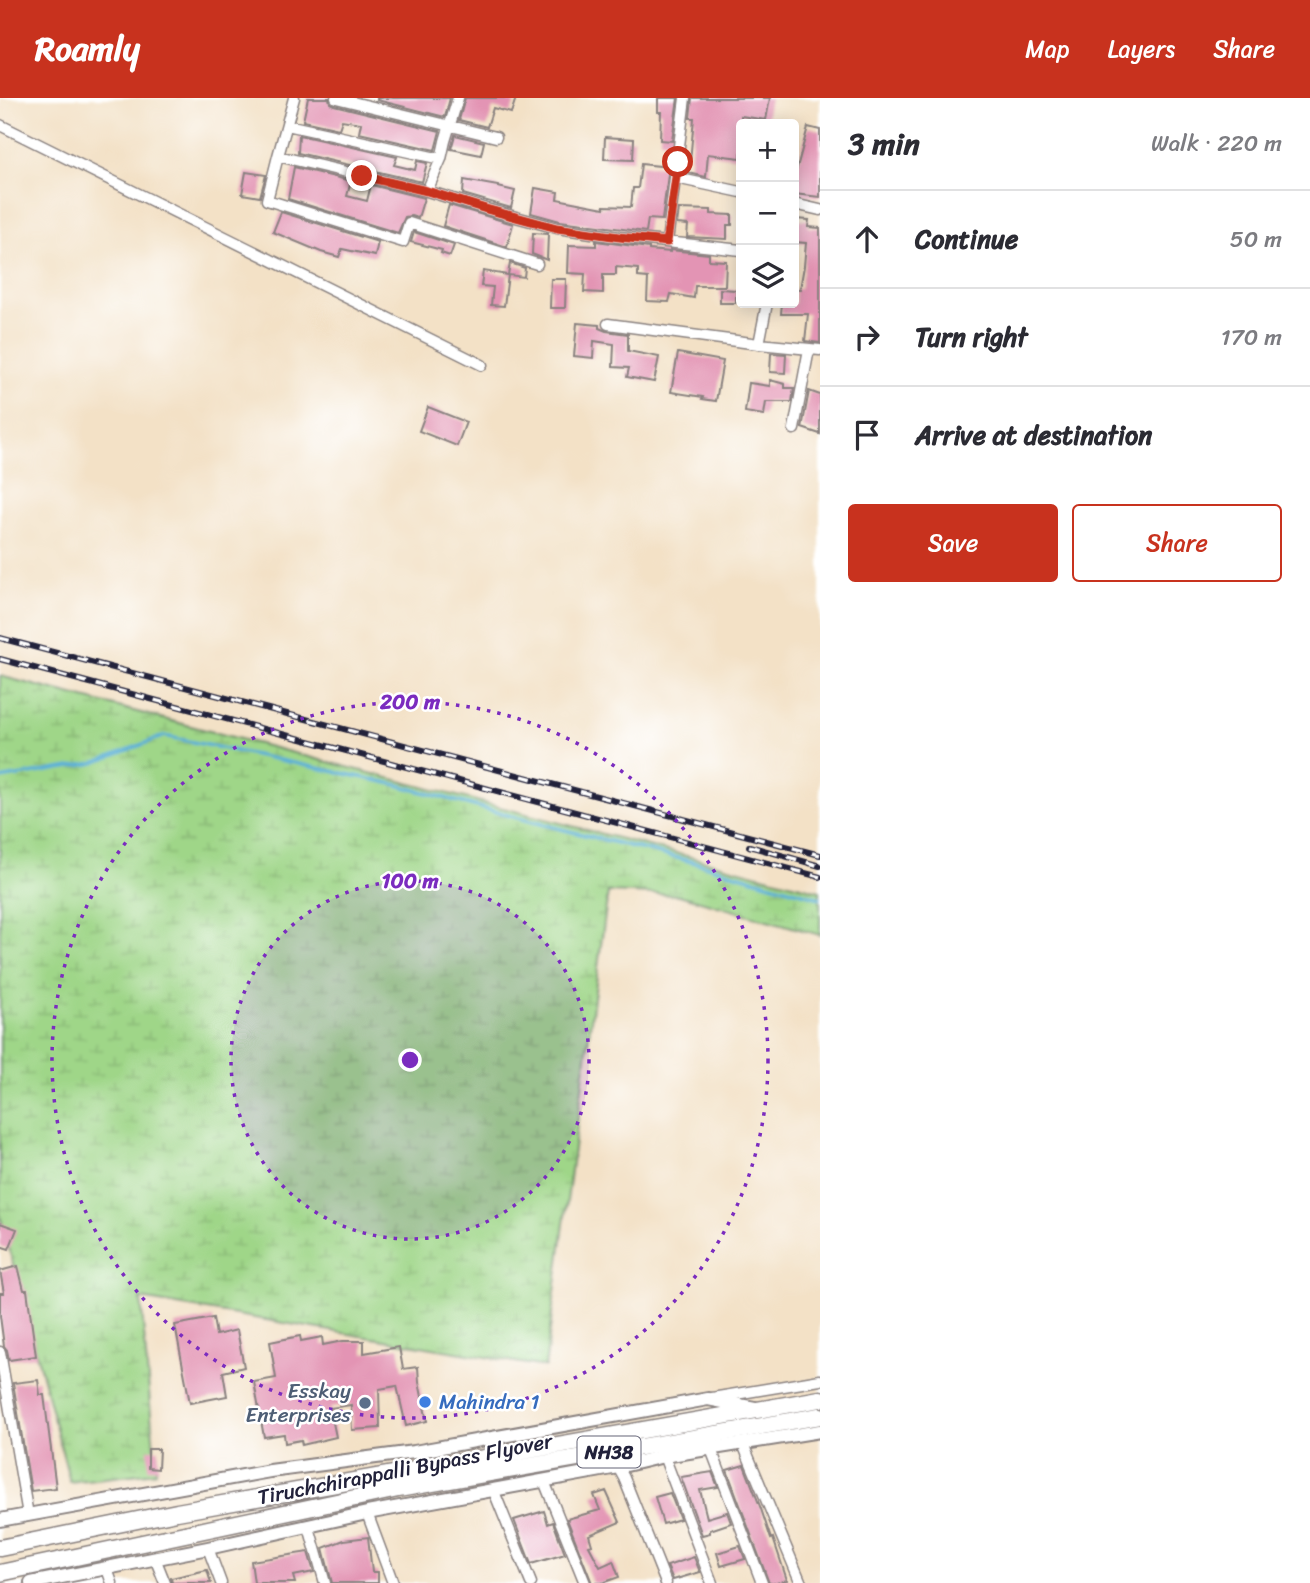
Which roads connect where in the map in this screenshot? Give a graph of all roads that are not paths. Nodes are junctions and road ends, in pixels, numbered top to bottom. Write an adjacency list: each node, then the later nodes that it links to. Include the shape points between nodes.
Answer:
1 (294, 98): 6 (street)
2 (336, 98): 7 (street)
3 (458, 98): 7 (street)
4 (685, 98): 11 (street)
5 (0, 125): 24 (street)
6 (287, 125): 9 (street); 10 (street)
7 (450, 126): 8 (street); 10 (street)
8 (496, 137)
9 (278, 156): 12 (street); 18 (street, via 267,200 403,242 409,223)
10 (441, 159): 12 (street)
11 (676, 178): 13 (street); 16 (street)
12 (427, 191): 16 (street, via 557,228)
13 (736, 191)
14 (799, 205): 15 (street)
15 (820, 210)
16 (667, 242): 17 (street)
17 (736, 249)
18 (537, 264)
19 (766, 308): 21 (street)
20 (608, 324): 21 (street)
21 (759, 344): 22 (street)
22 (809, 349): 23 (street); 25 (street)
23 (820, 351)
24 (482, 365)
25 (794, 429)
26 (0, 1352): 40 (street)
27 (820, 1381): 28 (street)
28 (708, 1399): 30 (street); 40 (street)
29 (820, 1399): 30 (highway, Tiruchchirappalli Bypass Flyover / NH38)
30 (762, 1409): 43 (highway, Tiruchchirappalli Bypass Flyover / NH38, via 177,1511)
31 (820, 1416): 47 (highway, Tiruchchirappalli Bypass Flyover / NH38, via 398,1489)
32 (820, 1431): 33 (street)
33 (743, 1444): 34 (street); 60 (street)
34 (711, 1449): 35 (street); 59 (street)
35 (664, 1457): 36 (street); 58 (street)
36 (618, 1467): 37 (street); 57 (street)
37 (544, 1481): 38 (street); 56 (street)
38 (493, 1489): 39 (street); 55 (street)
39 (367, 1513): 42 (street); 54 (street)
40 (28, 1515): 41 (street)
41 (0, 1520)
42 (309, 1527): 44 (street); 53 (street)
43 (0, 1548)
44 (208, 1548): 45 (street); 52 (street)
45 (155, 1558): 46 (street); 51 (street)
46 (107, 1569): 48 (street); 50 (street)
47 (0, 1573)
48 (63, 1580): 49 (street)
49 (31, 1583)
50 (112, 1583)
51 (165, 1583)
52 (220, 1583)
53 (326, 1583)
54 (393, 1583)
55 (531, 1583)
56 (585, 1583)
57 (666, 1583)
58 (712, 1583)
59 (762, 1583)
60 (801, 1583)

